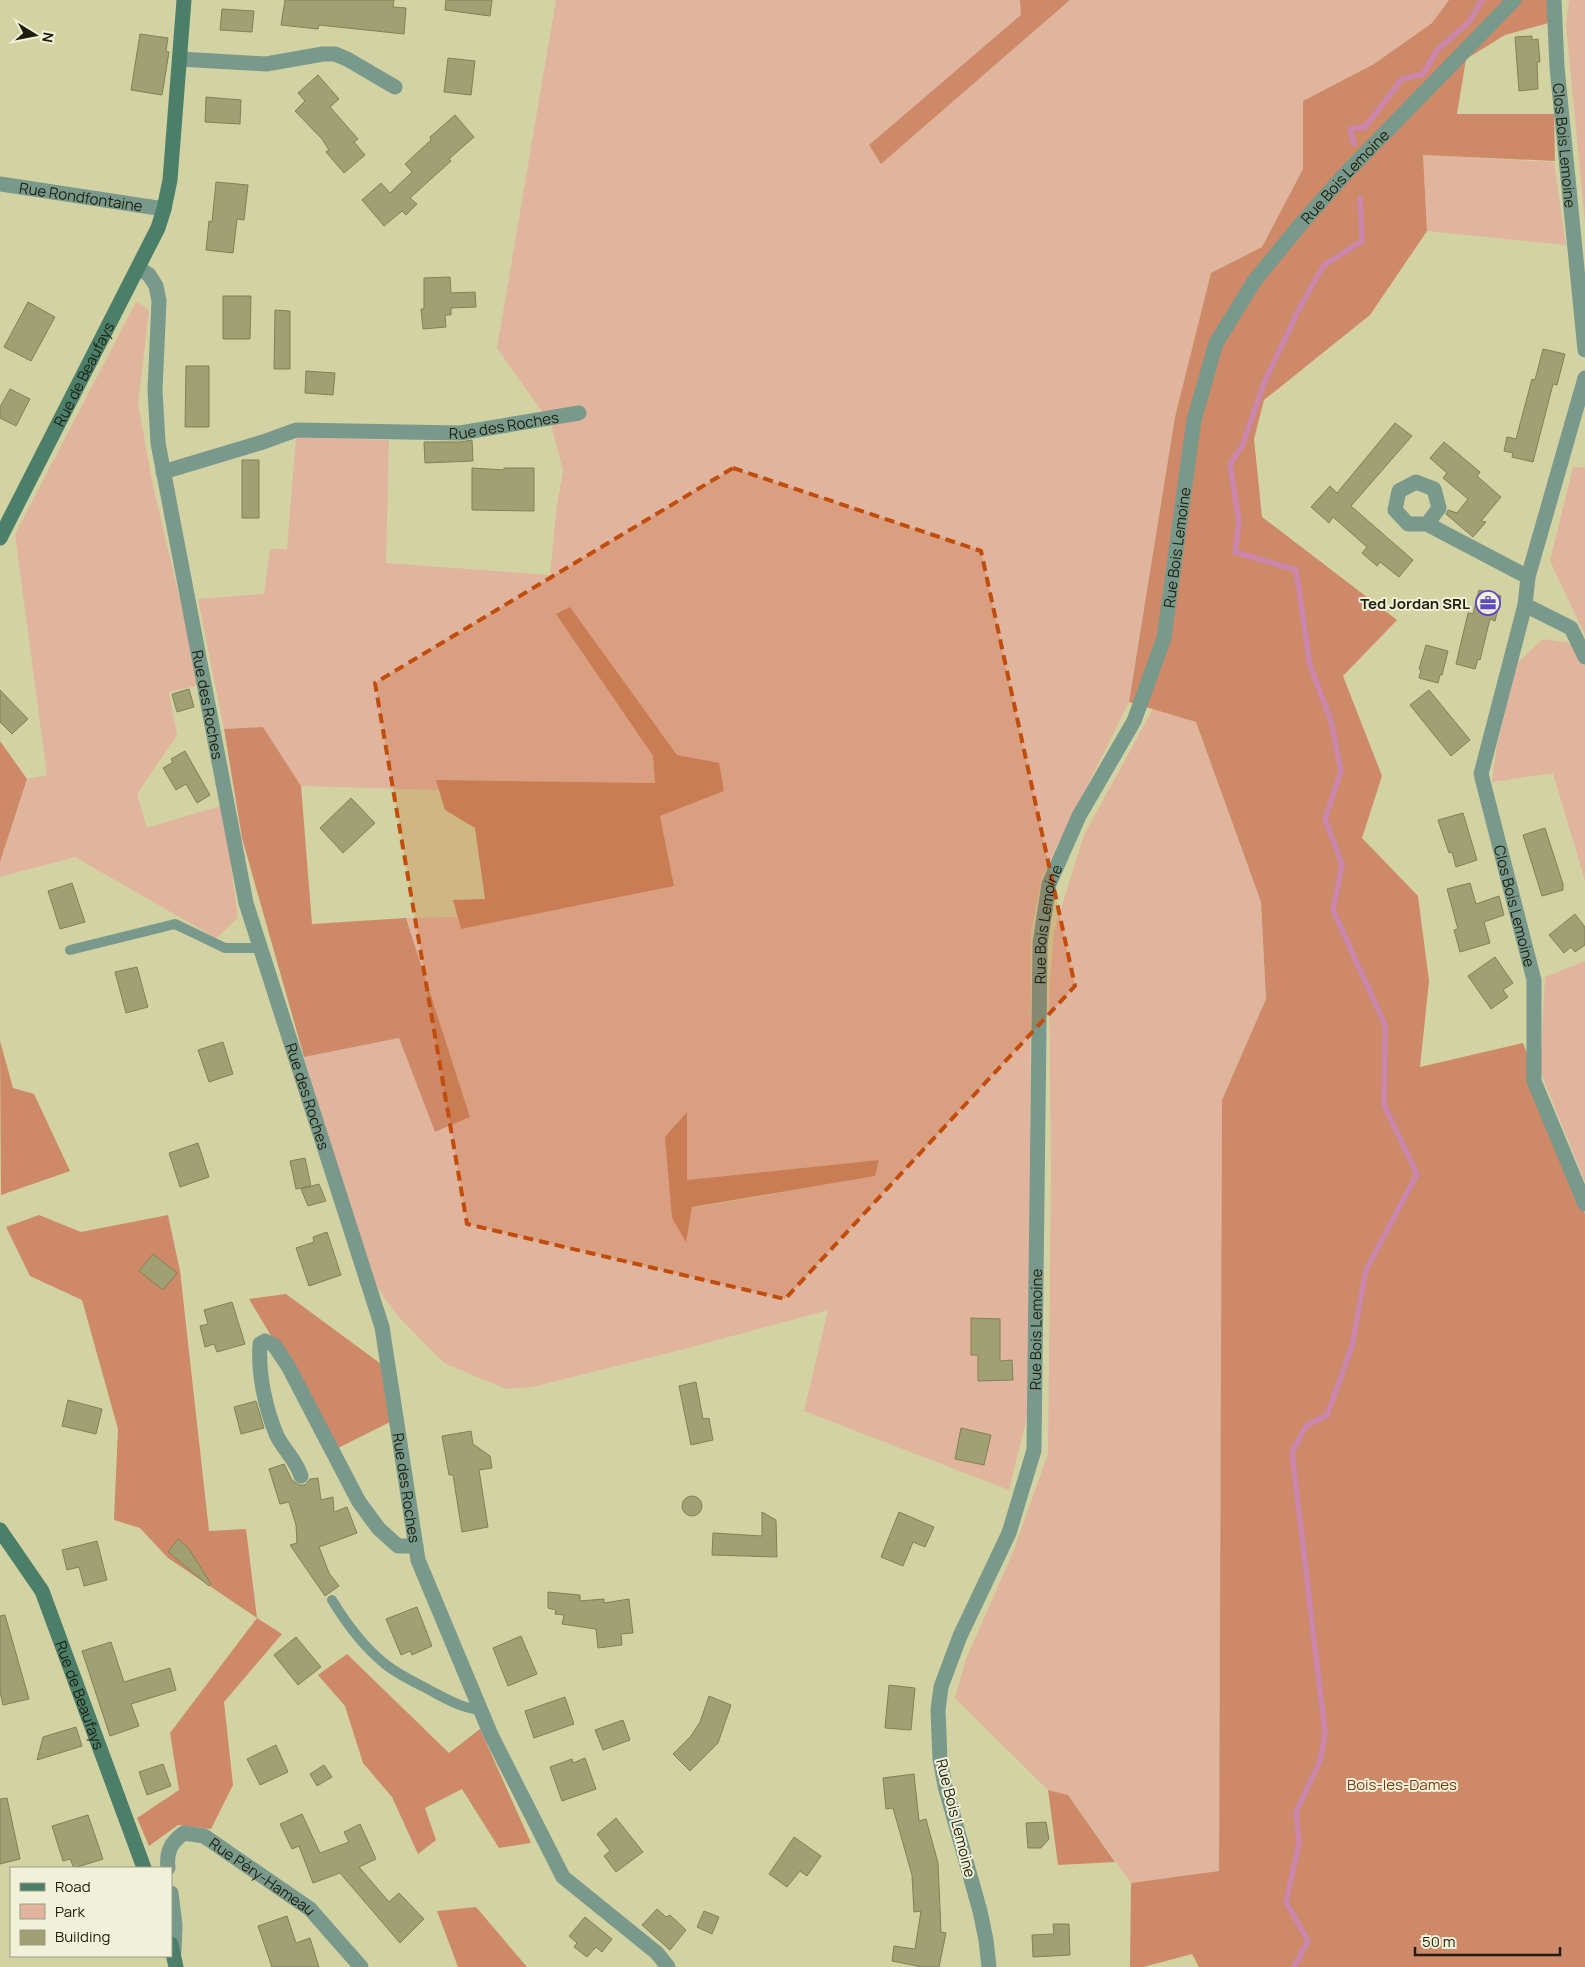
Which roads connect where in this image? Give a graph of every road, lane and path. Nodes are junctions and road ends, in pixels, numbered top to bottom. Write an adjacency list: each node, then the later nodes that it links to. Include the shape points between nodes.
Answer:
1 (184, 0): 4 (street, Rue de Beaufays)
2 (1514, 0): 33 (street, Rue Bois Lemoine, via 1300,224 1255,280 1216,343 1194,420 1164,638 1134,721 1079,816 1049,884 1040,943 1034,1450 1009,1533 960,1636 941,1686 938,1710 942,1768 980,1910)
3 (1554, 0): 9 (street, Clos Bois Lemoine, via 1557,67)
4 (180, 59): 5 (street, via 266,64 334,54); 7 (street, Rue de Beaufays, via 170,180)
5 (395, 87)
6 (0, 184): 7 (street, Rue Rondfontaine)
7 (164, 209): 8 (street, Rue de Beaufays)
8 (140, 268): 12 (street, Rue des Roches, via 156,286 159,301 155,398); 14 (street, Rue de Beaufays)
9 (1585, 350)
10 (1585, 378): 15 (street, Clos Bois Lemoine)
11 (580, 414): 12 (street, Rue des Roches, via 460,432 296,430)
12 (163, 472): 18 (street, Rue des Roches, via 246,903)
13 (1427, 524): 15 (street)
14 (0, 538)
15 (1528, 577): 16 (street, Clos Bois Lemoine)
16 (1525, 605): 17 (street, via 1570,628); 20 (street, Clos Bois Lemoine, via 1481,774 1534,980 1534,1081)
17 (1585, 657)
18 (260, 948): 19 (lane, via 225,948 174,924); 23 (street, Rue des Roches, via 382,1327)
19 (70, 950)
20 (1585, 1204)
21 (302, 1476): 23 (street, via 297,1463 278,1437 267,1403 259,1361 260,1344 265,1341 274,1345 288,1366 360,1502 374,1522 398,1546)
22 (0, 1530): 26 (street, Rue de Beaufays, via 42,1590)
23 (416, 1546): 25 (street, Rue des Roches, via 418,1560 450,1642)
24 (332, 1600): 25 (lane, via 384,1664 455,1703)
25 (481, 1710): 32 (street, Rue des Roches, via 562,1877 657,1952)
26 (144, 1867)
27 (168, 1867): 31 (street, Rue Péry-Hameau, via 167,1858 174,1840 184,1833 204,1836 310,1908)
28 (172, 1899): 29 (street, via 176,1925)
29 (173, 1947): 30 (street)
30 (176, 1967)
31 (361, 1967)
32 (668, 1967)
33 (989, 1967)

